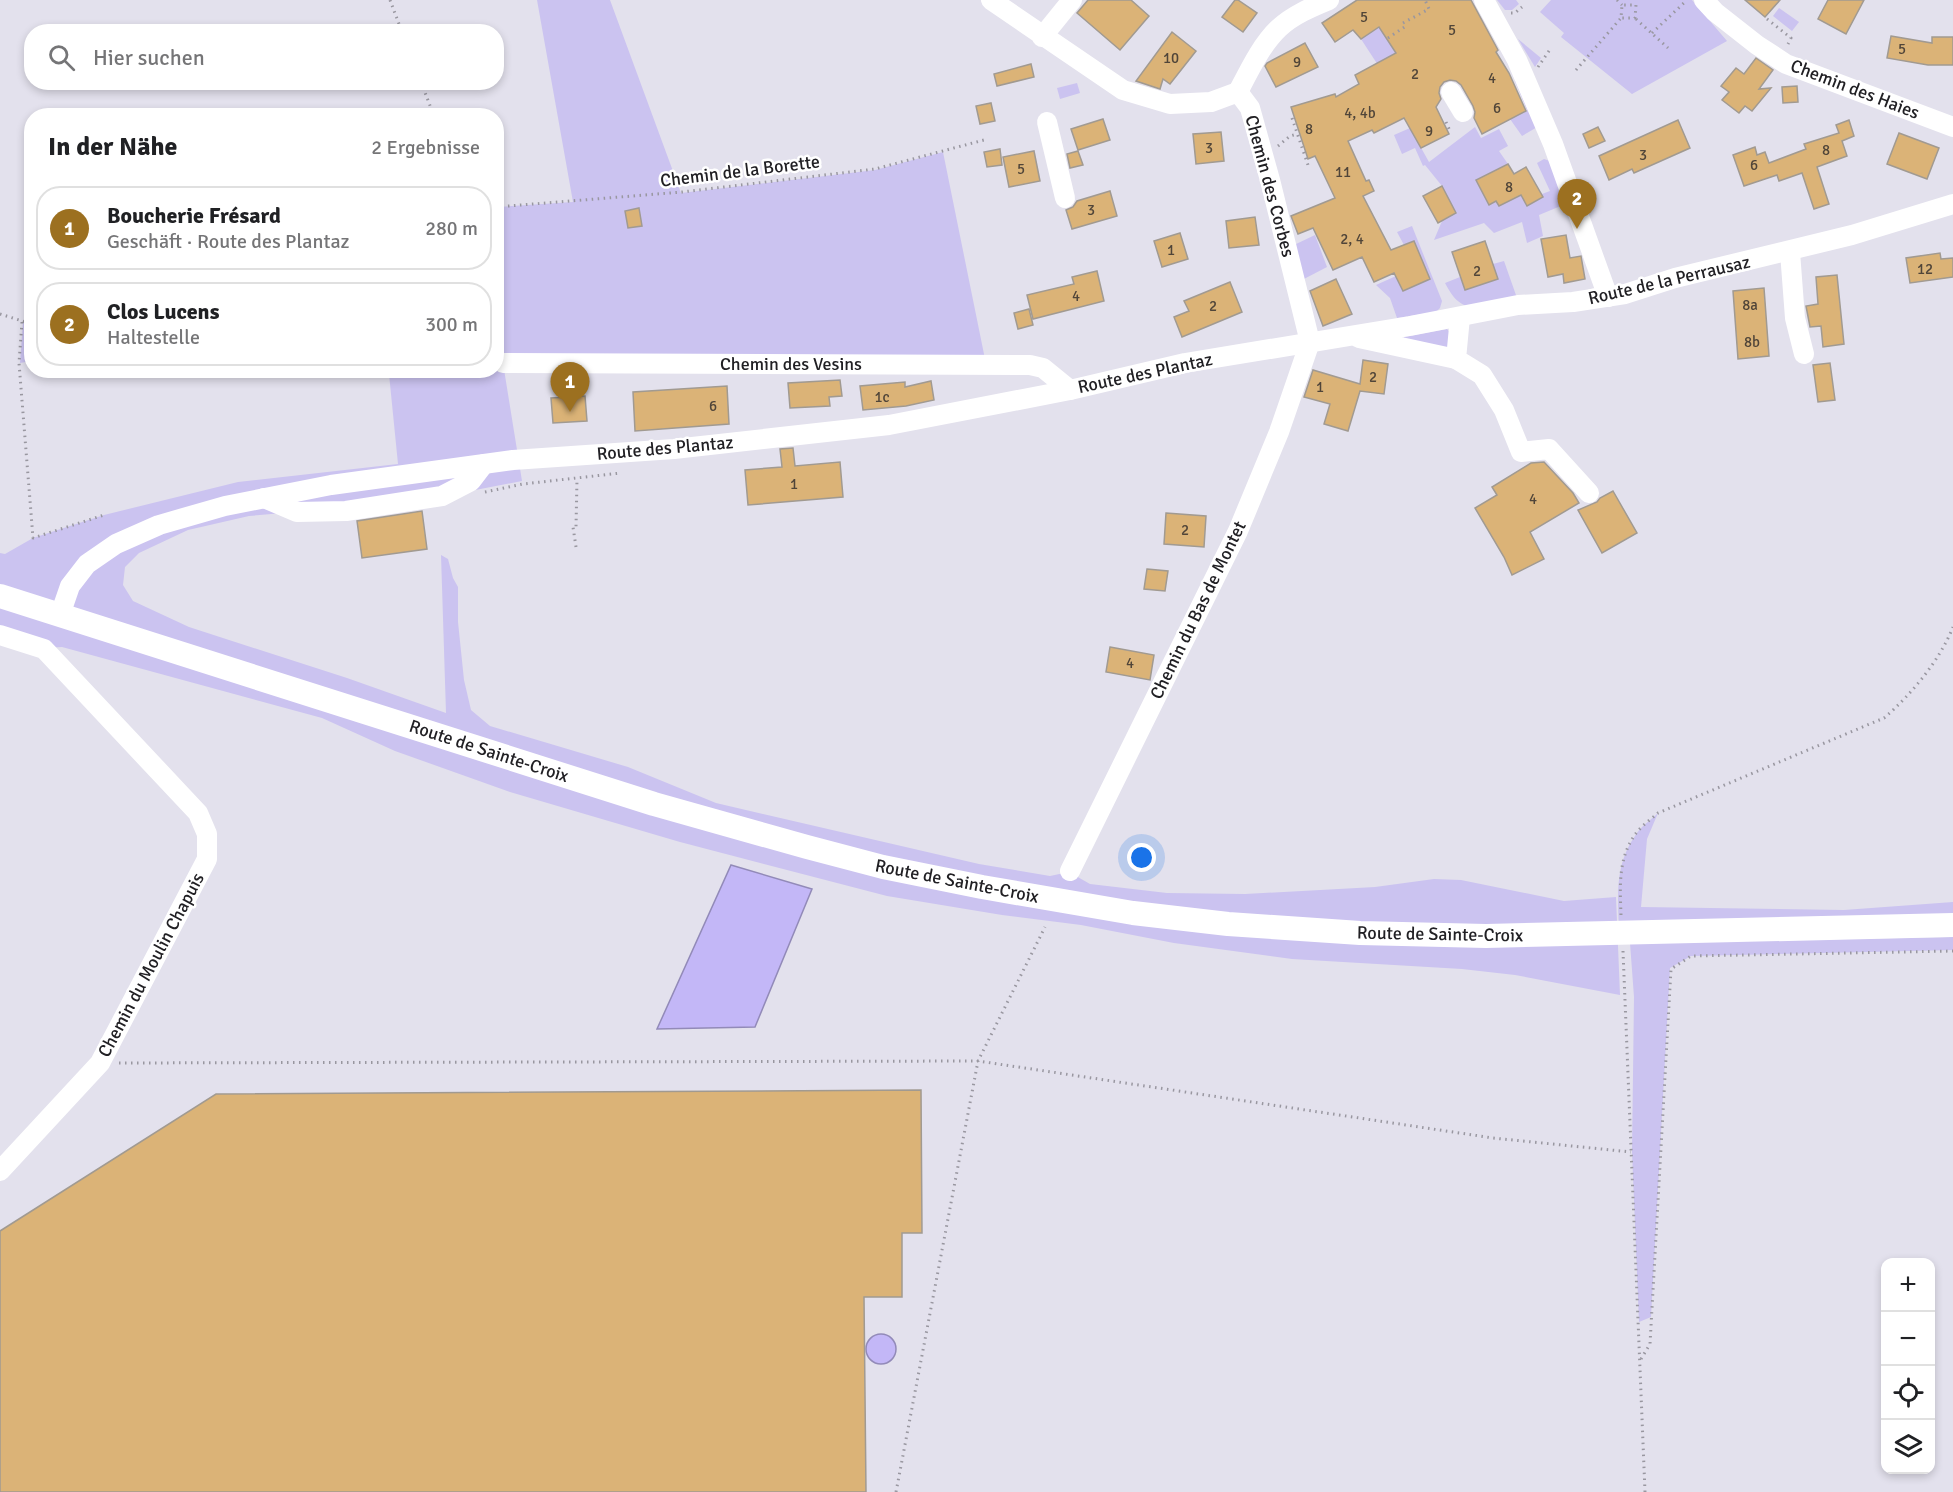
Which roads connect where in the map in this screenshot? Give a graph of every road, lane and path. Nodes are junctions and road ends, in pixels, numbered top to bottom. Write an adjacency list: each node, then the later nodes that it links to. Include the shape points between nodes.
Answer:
1 (390, 0): 13 (path)
2 (991, 0): 15 (street, Chemin des Corbes)
3 (1072, 0): 15 (street)
4 (1329, 0): 20 (street, via 1279,28 1254,61)
5 (1425, 0): 16 (path, via 1429,9)
6 (1484, 0): 33 (street, via 1517,60 1553,144)
7 (1617, 0): 10 (path)
8 (1687, 0): 14 (path)
9 (1704, 0): 26 (street, Chemin des Haies, via 1785,63)
10 (1622, 5): 11 (path); 12 (path, via 1636,5)
11 (1622, 18): 12 (path); 18 (path)
12 (1635, 18): 14 (path)
13 (399, 24)
14 (1652, 33): 17 (path)
15 (1042, 37): 20 (street, Chemin des Corbes, via 1123,90 1170,104 1211,102)
16 (1388, 38)
17 (1668, 48)
18 (1576, 70)
19 (425, 90): 22 (path)
20 (1238, 92): 38 (street, Chemin des Corbes, via 1250,108)
21 (1451, 92): 23 (street)
22 (431, 108)
23 (1463, 112)
24 (1292, 118): 28 (path)
25 (1047, 122): 29 (street)
26 (1953, 127)
27 (984, 140): 31 (path, Chemin de la Borette, via 875,169 682,192)
28 (1308, 165)
29 (1065, 198)
30 (1953, 204): 32 (street, Route de la Perrausaz)
31 (504, 206)
32 (1791, 252): 33 (street, Route de la Perrausaz); 39 (street, via 1794,318)
33 (1608, 297): 35 (street, Route de la Perrausaz, via 1518,305)
34 (0, 314): 36 (path)
35 (1460, 317): 37 (street, Route de la Perrausaz); 40 (street)
36 (22, 322): 50 (path, via 19,363 33,538)
37 (1348, 336): 38 (street, Route de la Perrausaz); 40 (street)
38 (1310, 342): 42 (street, Route des Plantaz, via 1185,363); 57 (street, Chemin du Bas de Montet, via 1279,432 1238,531)
39 (1804, 354)
40 (1456, 359): 48 (street, via 1482,375 1504,410 1521,452 1549,449)
41 (504, 363): 42 (street, Chemin des Vesins, via 1030,365 1043,368)
42 (1070, 390): 43 (street, Route des Plantaz, via 889,425)
43 (484, 464): 49 (street, Route des Plantaz); 49 (street, via 471,481 442,496 399,503 346,511 297,512)
44 (579, 471): 46 (path)
45 (624, 472): 46 (path)
46 (578, 479): 47 (path); 51 (path, via 576,527 573,526)
47 (481, 493)
48 (1589, 493)
49 (264, 498): 53 (street, Route des Plantaz, via 159,525 116,544 87,564 70,586)
50 (104, 515)
51 (576, 547)
52 (0, 596): 53 (main road, Route de Sainte-Croix)
53 (60, 615): 59 (main road, Route de Sainte-Croix, via 654,804 807,848 982,887 1132,913 1284,928 1486,936)
54 (1953, 627): 55 (path)
55 (1952, 633): 58 (path, via 1921,681 1884,718 1658,813 1635,834 1624,856)
56 (0, 635): 64 (street, Chemin du Moulin Chapuis, via 44,649 198,813 207,834 207,859)
57 (1070, 871)
58 (1620, 882)
59 (1953, 925)
60 (1045, 927): 63 (path)
61 (1953, 951): 67 (path, via 1691,956 1671,969 1650,1344)
62 (1625, 996): 65 (path)
63 (978, 1061): 64 (path); 65 (path, via 1493,1138); 68 (path)
64 (100, 1064): 66 (street, Chemin du Moulin Chapuis)
65 (1631, 1152): 67 (path)
66 (0, 1171)
67 (1640, 1360): 69 (path)
68 (896, 1492)
69 (1645, 1492)

